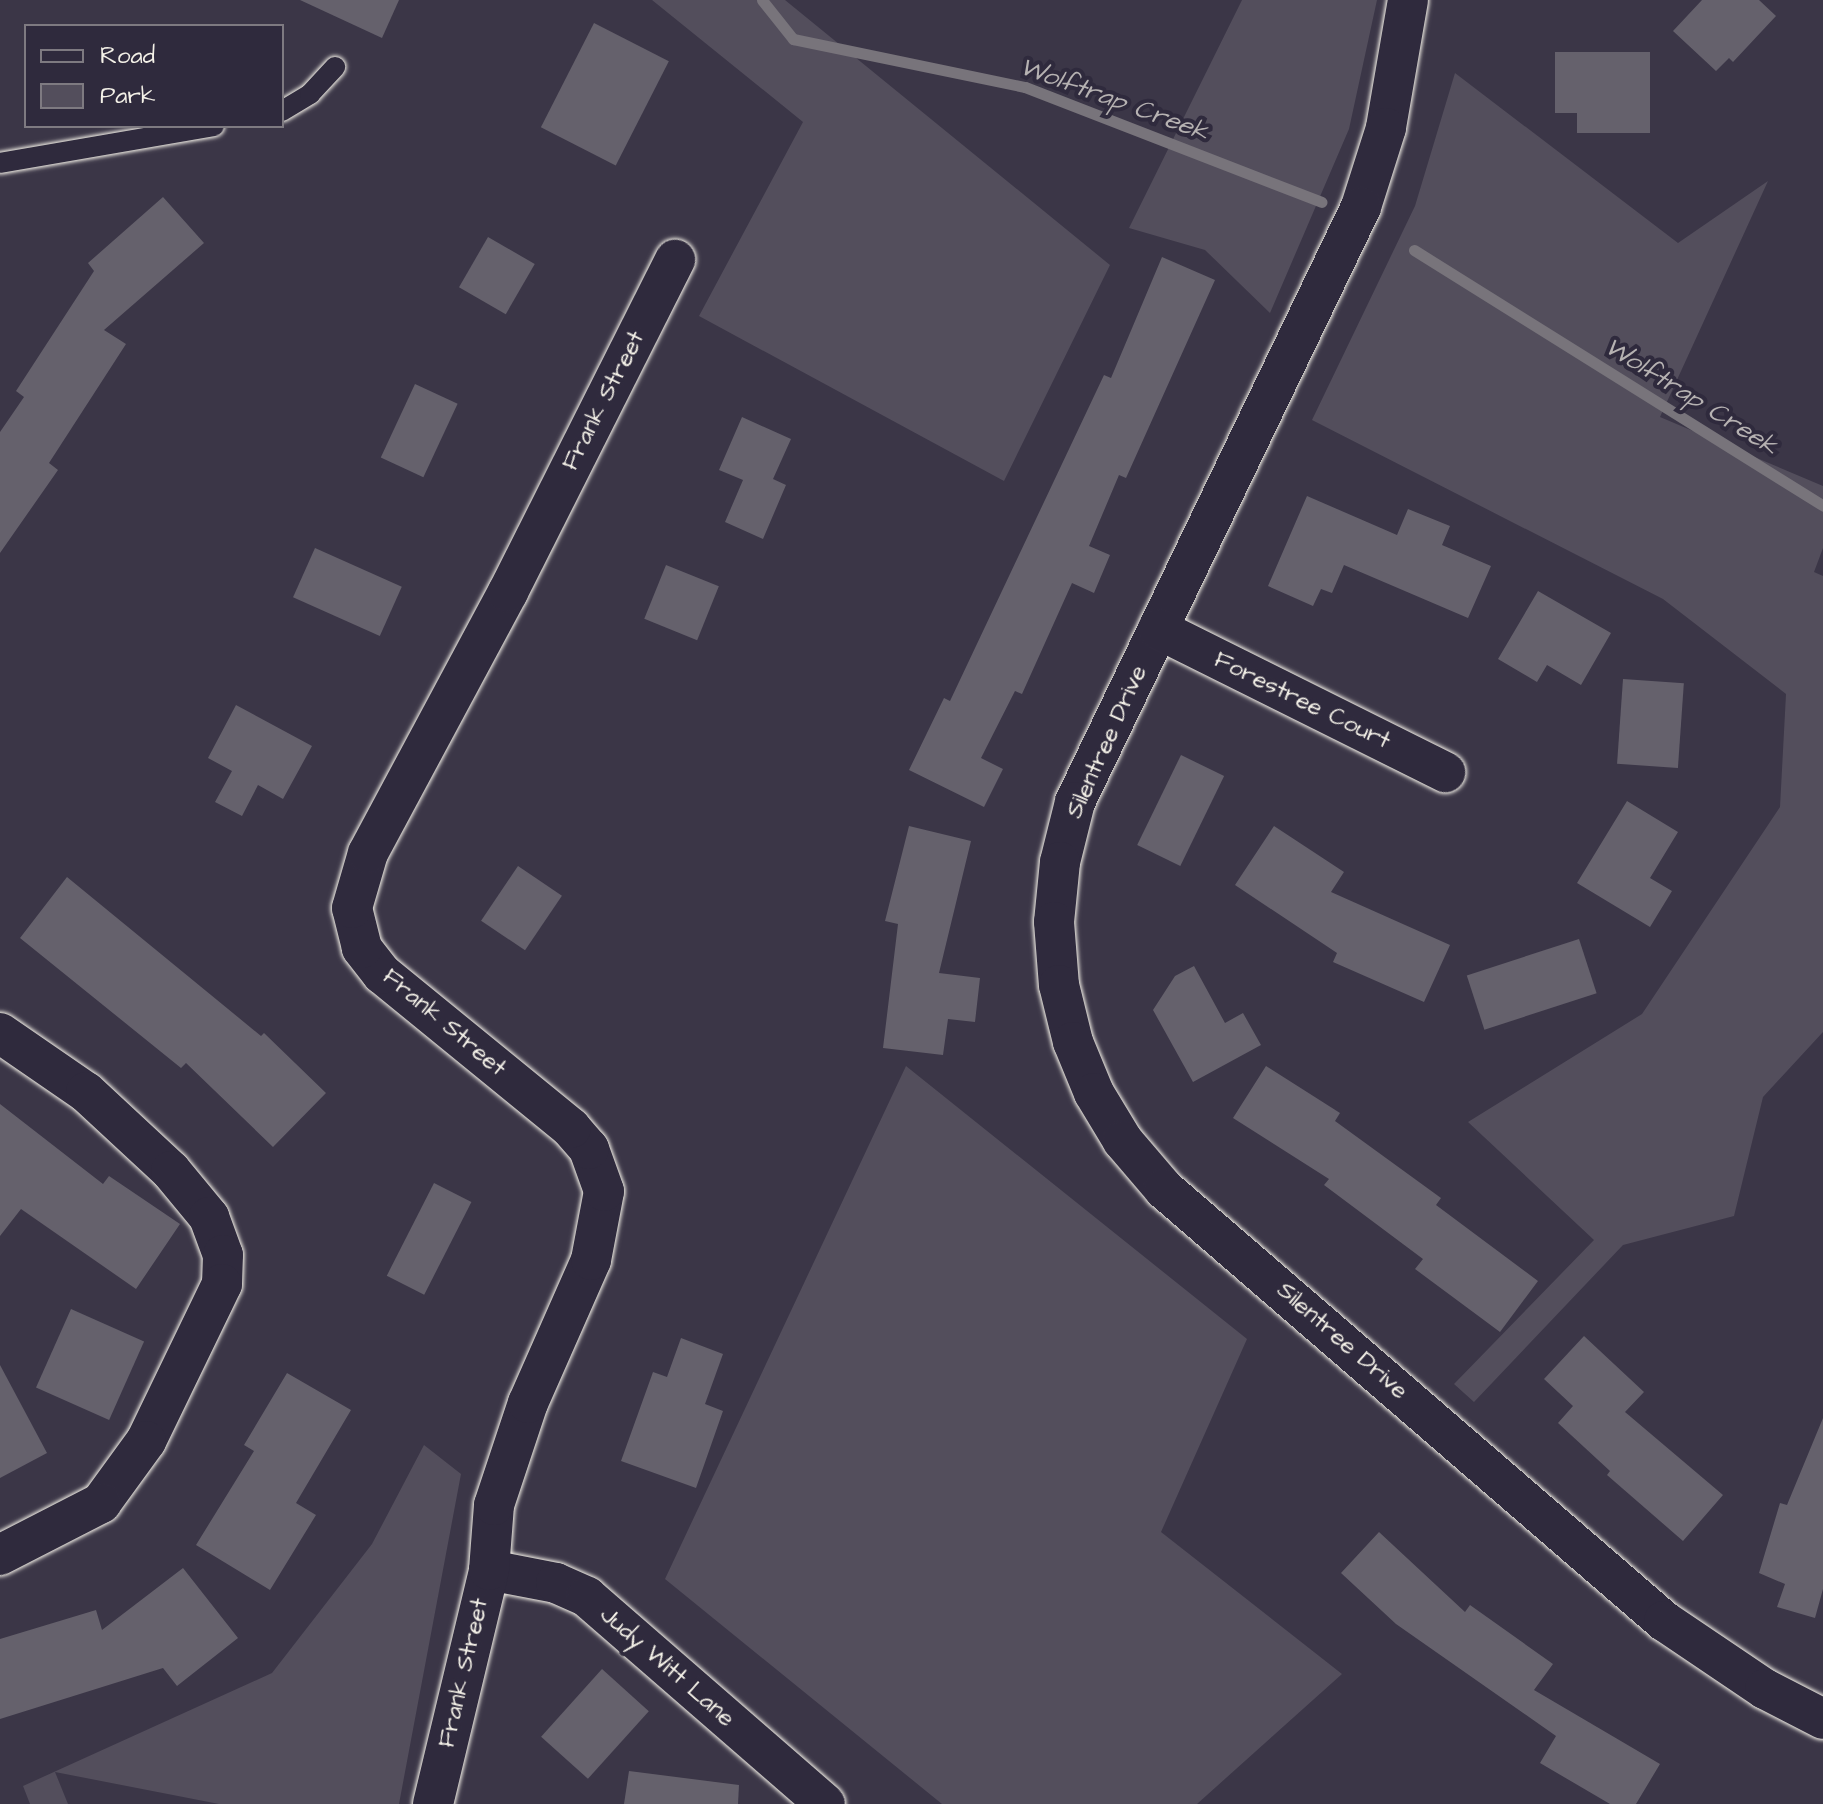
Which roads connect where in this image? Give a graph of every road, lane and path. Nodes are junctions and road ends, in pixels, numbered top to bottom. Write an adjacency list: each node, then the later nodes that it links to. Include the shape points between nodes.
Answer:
1 (1408, 0): 7 (street, Silentree Drive, via 1386,128 1361,207)
2 (335, 67): 3 (lane, via 310,94)
3 (284, 110)
4 (202, 128): 5 (lane)
5 (0, 163)
6 (675, 260): 11 (street, Frank Street, via 508,592 368,853 352,908 362,948 382,974 571,1128 589,1149 604,1191 591,1260 528,1403 494,1505)
7 (1158, 629): 8 (street, Forestree Court); 12 (street, Silentree Drive, via 1075,802 1060,862 1054,922 1059,985 1073,1042 1116,1129 1164,1189 1664,1621 1765,1689)
8 (1445, 772)
9 (0, 1033): 10 (street, via 86,1092 160,1160 209,1217 223,1255 222,1284 146,1441 114,1486 101,1503 69,1523)
10 (0, 1555)
11 (489, 1570): 13 (street, Frank Street); 14 (street, Judy Witt Lane, via 556,1583 587,1597)
12 (1823, 1719)
13 (433, 1804)
14 (825, 1804)

